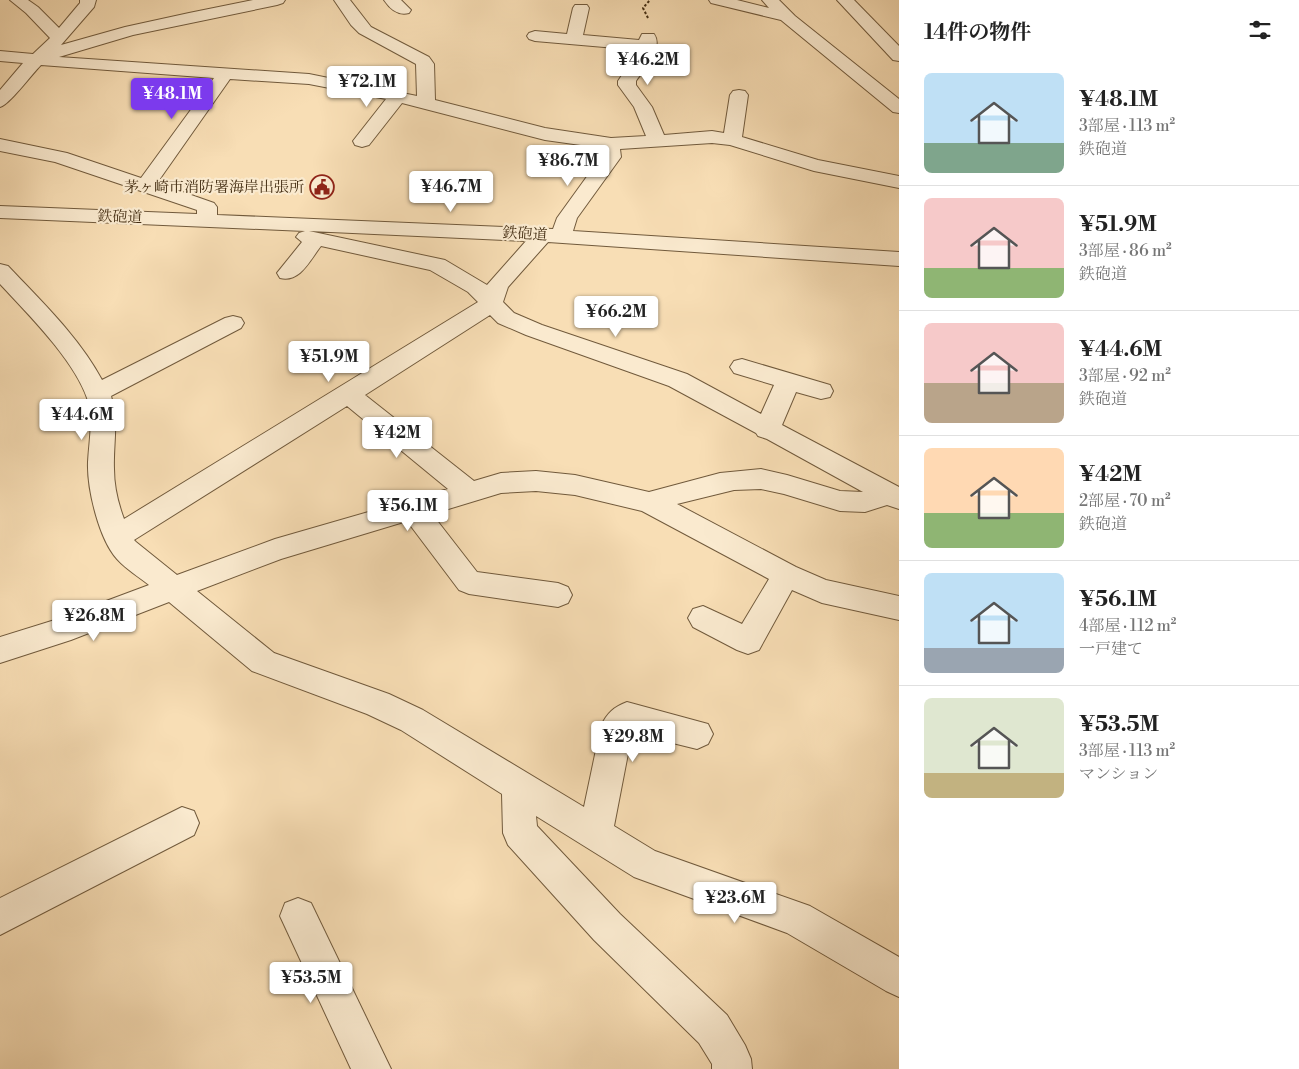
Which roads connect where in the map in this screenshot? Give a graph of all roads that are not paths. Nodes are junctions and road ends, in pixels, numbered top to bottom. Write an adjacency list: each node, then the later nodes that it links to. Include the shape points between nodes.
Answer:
1 (18, 0): 11 (street)
2 (277, 0): 15 (street, via 81,44)
3 (342, 0): 21 (street, via 365,30 423,61)
4 (716, 0): 9 (street)
5 (770, 0): 9 (street)
6 (845, 0): 14 (street)
7 (90, 1): 11 (street)
8 (581, 8): 12 (street)
9 (788, 18): 22 (street)
10 (534, 36): 12 (street)
11 (59, 38): 15 (street)
12 (574, 39): 23 (street, via 648,42 647,50 627,85 643,107)
13 (0, 56): 15 (street)
14 (899, 56)
15 (37, 59): 16 (street); 17 (street); 20 (street)
16 (0, 73)
17 (226, 73): 19 (street, via 309,79); 29 (street)
18 (739, 95): 24 (street)
19 (398, 96): 21 (street); 25 (street)
20 (0, 102)
21 (426, 102): 26 (street, via 545,134)
22 (899, 106)
23 (657, 140): 24 (street, via 712,137); 26 (street)
24 (732, 140): 28 (street, via 814,164)
25 (362, 141)
26 (610, 144): 33 (street, via 611,157)
27 (0, 145): 29 (street, via 60,157)
28 (899, 182)
29 (144, 187): 31 (street, via 208,207)
30 (0, 212): 31 (street, 鉄砲道)
31 (207, 220): 32 (street, 鉄砲道)
32 (310, 232): 33 (street, 鉄砲道); 35 (street, via 297,276); 37 (street, via 437,265 476,287)
33 (552, 236): 34 (street, 鉄砲道); 37 (street, via 498,285)
34 (899, 260)
35 (266, 268)
36 (0, 271): 42 (street, via 51,326)
37 (491, 304): 43 (street); 44 (street, via 506,318 534,330 678,380)
38 (233, 323): 42 (street)
39 (742, 367): 40 (street)
40 (788, 381): 41 (street); 44 (street)
41 (821, 391)
42 (97, 393): 49 (street, via 103,410 101,479 107,508)
43 (348, 394): 45 (street); 49 (street)
44 (767, 430): 46 (street)
45 (470, 492): 47 (street, via 501,483 536,481 574,485); 48 (street)
46 (893, 496): 47 (street, via 854,503 786,484 739,479)
47 (649, 502): 50 (street)
48 (413, 509): 51 (street, via 275,550); 52 (street, via 469,582)
49 (118, 536): 51 (street, via 126,550)
50 (786, 575): 53 (street, via 822,591); 54 (street, via 748,641)
51 (171, 588): 55 (street, via 61,631); 57 (street, via 263,662 378,704 412,720)
52 (558, 596)
53 (899, 608)
54 (703, 618)
55 (0, 650)
56 (697, 734): 59 (street, via 627,716 616,726)
57 (518, 785): 59 (street); 64 (street, via 520,833 607,927 713,1029 731,1060)
58 (182, 823): 61 (street)
59 (595, 833): 62 (street, via 646,865 797,919)
60 (298, 916): 63 (street)
61 (0, 917)
62 (899, 978)
63 (371, 1069)
64 (732, 1069)

